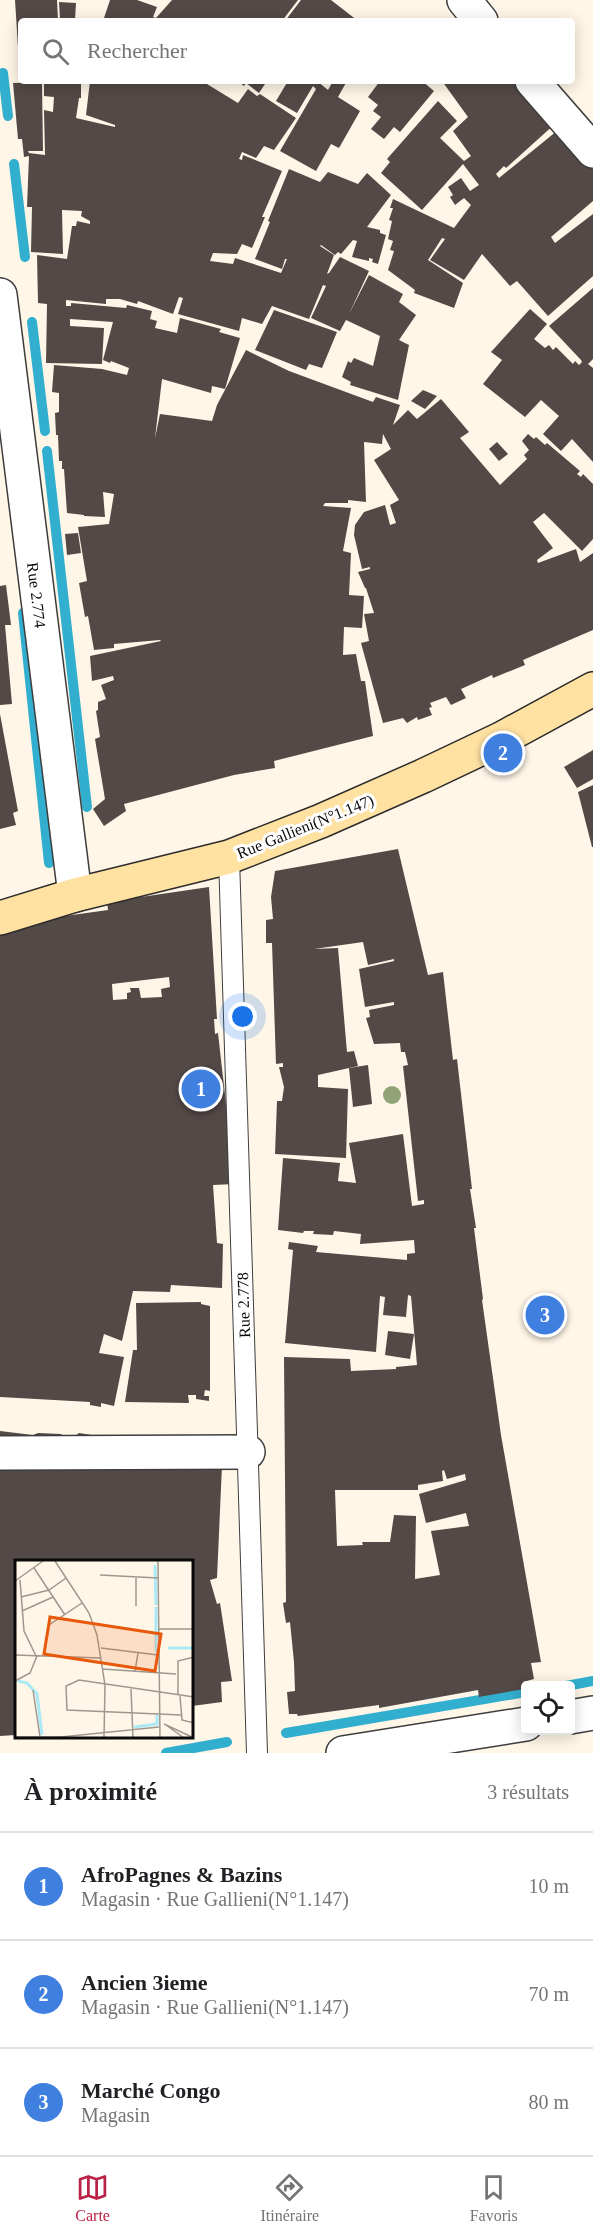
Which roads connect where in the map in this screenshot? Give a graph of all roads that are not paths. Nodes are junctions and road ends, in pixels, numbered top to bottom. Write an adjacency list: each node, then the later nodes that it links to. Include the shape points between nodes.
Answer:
1 (464, 0): 2 (street)
2 (479, 18)
3 (535, 84): 4 (street)
4 (593, 151)
5 (0, 295): 8 (street, Rue 2.774)
6 (593, 689): 7 (main road, Rue Gallieni(N°1.147), via 423,776)
7 (229, 857): 8 (main road, Rue Gallieni(N°1.147)); 11 (lane, Rue 2.778)
8 (75, 895): 9 (main road, Rue Gallieni(N°1.147))
9 (0, 918)
10 (0, 1452): 11 (street)
11 (248, 1452): 15 (lane, Rue 2.778)
12 (593, 1713): 13 (street)
13 (575, 1716)
14 (521, 1725): 16 (street)
15 (257, 1753)
16 (343, 1753)

